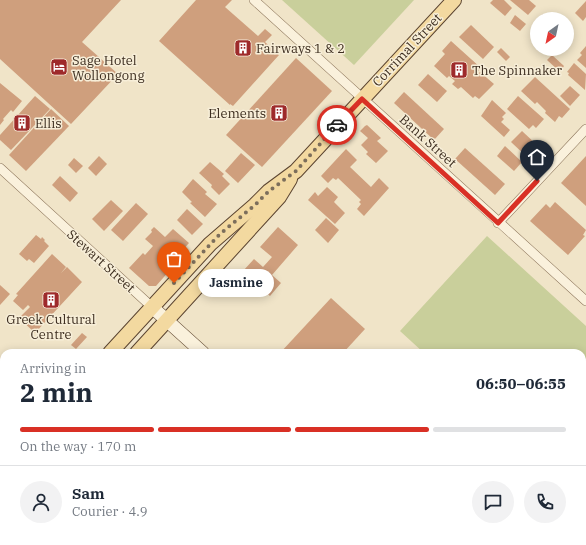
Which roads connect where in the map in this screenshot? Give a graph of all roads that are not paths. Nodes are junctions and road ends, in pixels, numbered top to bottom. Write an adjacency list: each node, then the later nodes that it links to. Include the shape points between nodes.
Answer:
1 (254, 0): 3 (street, Bank Street)
2 (454, 0): 3 (main road, Corrimal Street)
3 (362, 99): 6 (main road, Corrimal Street); 7 (street, Bank Street)
4 (586, 129): 7 (street)
5 (0, 168): 9 (street, Stewart Street)
6 (296, 171): 9 (main road, Corrimal Street, via 220,234); 10 (main road, Corrimal Street, via 279,197)
7 (498, 223): 8 (street, Bank Street)
8 (586, 301)
9 (152, 307): 10 (main road, Stewart Street); 11 (main road, Corrimal Street)
10 (167, 320): 12 (main road, Corrimal Street); 13 (main road, Stewart Street)
11 (114, 349)
12 (141, 349)
13 (199, 349)

